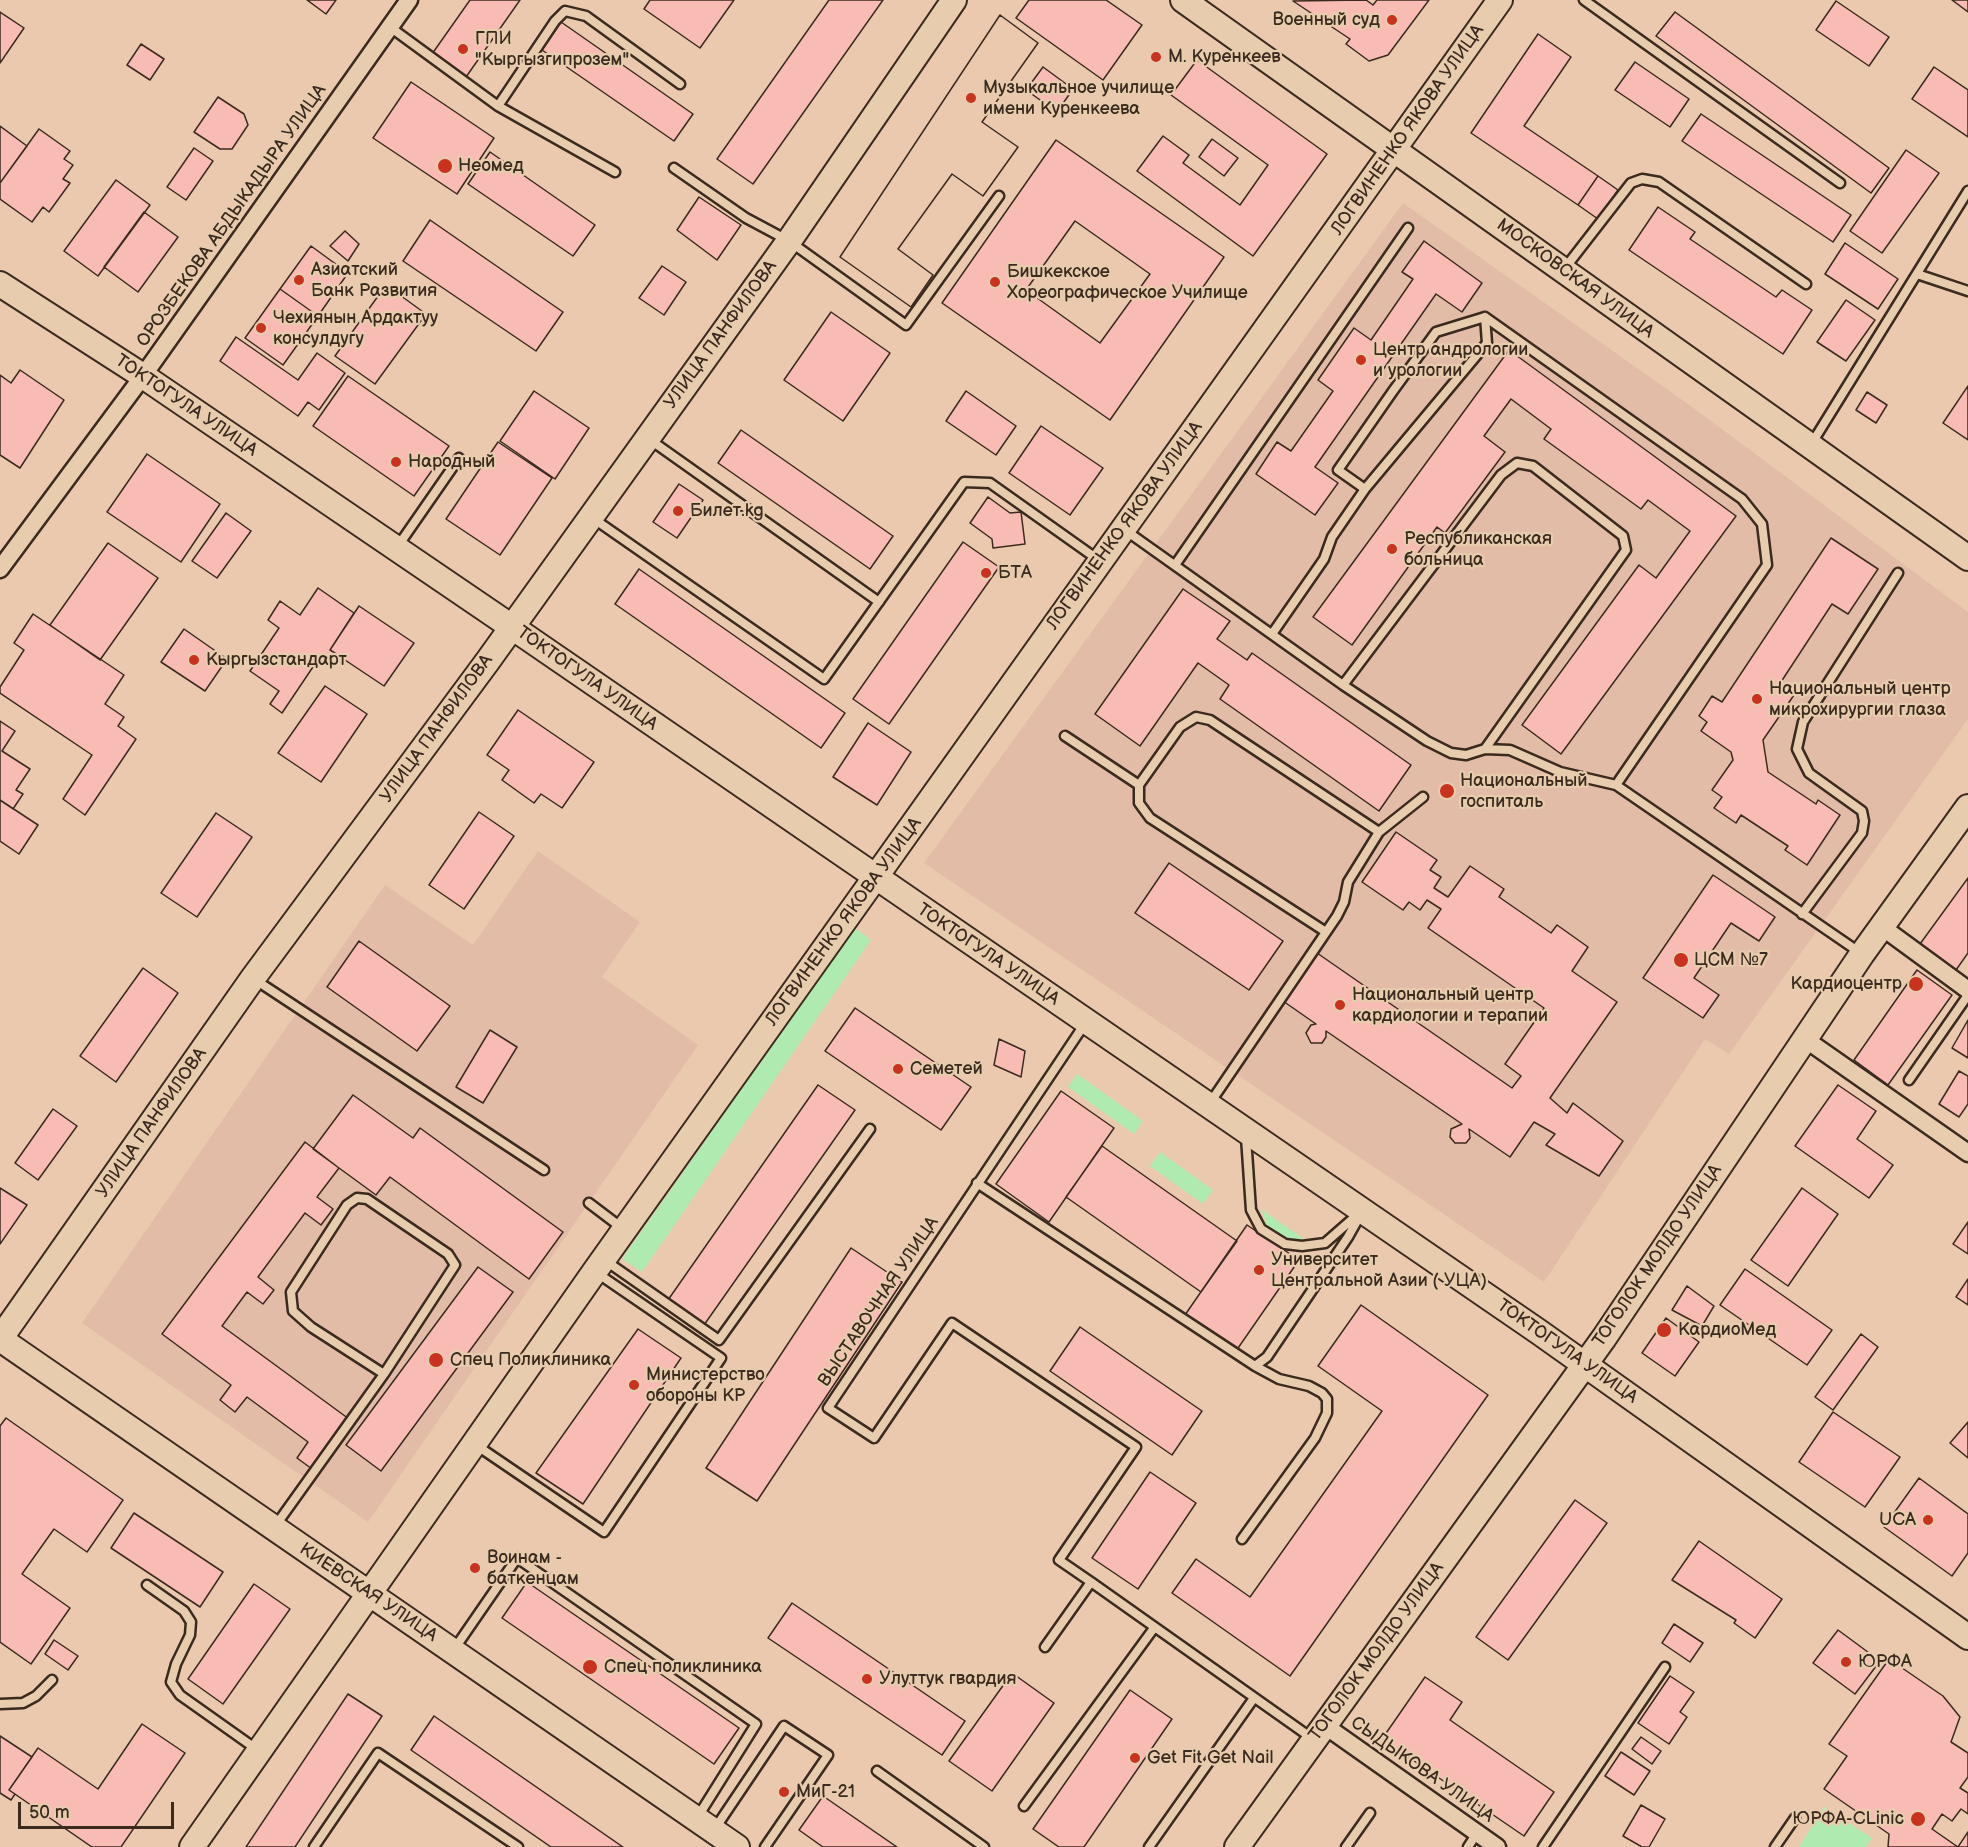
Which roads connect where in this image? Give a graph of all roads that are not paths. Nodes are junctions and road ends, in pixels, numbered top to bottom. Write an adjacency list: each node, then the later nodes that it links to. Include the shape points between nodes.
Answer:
1 (409, 0): 6 (street, ОРОЗБЕКОВА АБДЫКАДЫРА УЛИЦА)
2 (954, 0): 16 (main road, УЛИЦА ПАНФИЛОВА)
3 (1183, 0): 9 (main road, МОСКОВСКАЯ УЛИЦА)
4 (1500, 0): 9 (main road, ЛОГВИНЕНКО ЯКОВА УЛИЦА)
5 (1584, 0): 12 (lane)
6 (390, 27): 8 (lane); 23 (street, ОРОЗБЕКОВА АБДЫКАДЫРА УЛИЦА)
7 (680, 84): 8 (lane, via 585,16 565,11)
8 (498, 106): 11 (lane)
9 (1394, 150): 17 (main road, МОСКОВСКАЯ УЛИЦА); 29 (main road, ЛОГВИНЕНКО ЯКОВА УЛИЦА)
10 (674, 168): 16 (lane, via 746,219)
11 (615, 172)
12 (1840, 183)
13 (1968, 191): 18 (lane)
14 (999, 196): 16 (lane, via 906,325)
15 (1408, 228): 33 (lane)
16 (789, 242): 24 (main road, УЛИЦА ПАНФИЛОВА)
17 (1563, 270): 20 (lane, via 1631,183 1642,179 1659,182); 25 (main road, МОСКОВСКАЯ УЛИЦА)
18 (1917, 274): 21 (lane); 25 (lane)
19 (0, 284): 23 (main road, ТОКТОГУЛА УЛИЦА)
20 (1806, 284)
21 (1968, 291)
22 (1485, 317): 27 (lane, via 1487,343); 27 (lane, via 1436,332 1393,391 1338,471); 43 (lane, via 1742,499 1762,524 1767,565)
23 (143, 376): 30 (main road, ТОКТОГУЛА УЛИЦА); 34 (street, ОРОЗБЕКОВА АБДЫКАДЫРА УЛИЦА)
24 (647, 438): 28 (main road, УЛИЦА ПАНФИЛОВА); 36 (lane)
25 (1810, 446): 31 (main road, МОСКОВСКАЯ УЛИЦА)
26 (459, 458): 30 (lane)
27 (1365, 489): 38 (lane, via 1332,537 1324,559)
28 (591, 517): 36 (lane, via 824,679); 37 (main road, УЛИЦА ПАНФИЛОВА)
29 (1123, 528): 32 (main road, ЛОГВИНЕНКО ЯКОВА УЛИЦА); 33 (lane)
30 (396, 549): 37 (main road, ТОКТОГУЛА УЛИЦА)
31 (1968, 558)
32 (1100, 561): 36 (lane, via 990,483 964,482); 47 (main road, ЛОГВИНЕНКО ЯКОВА УЛИЦА)
33 (1175, 565): 38 (lane)
34 (0, 569)
35 (1898, 573): 48 (lane, via 1803,722 1797,749 1809,773 1862,811 1864,821 1862,833)
36 (879, 602)
37 (512, 627): 47 (main road, ТОКТОГУЛА УЛИЦА); 52 (main road, УЛИЦА ПАНФИЛОВА)
38 (1272, 634): 39 (lane)
39 (1343, 685): 41 (lane, via 1451,753 1466,755); 41 (lane, via 1502,475 1517,463 1533,466 1623,536 1626,550)
40 (1065, 736): 42 (lane)
41 (1485, 750): 43 (lane, via 1510,750 1560,772)
42 (1139, 785): 46 (lane, via 1180,727 1196,717 1210,720); 50 (lane, via 1139,803 1150,818)
43 (1616, 785): 48 (lane)
44 (1424, 797): 46 (lane)
45 (1968, 807): 49 (main road, ТОГОЛОК МОЛДО УЛИЦА)
46 (1379, 832): 50 (lane, via 1348,882 1344,902)
47 (875, 878): 55 (main road, ТОКТОГУЛА УЛИЦА); 66 (main road, ЛОГВИНЕНКО ЯКОВА УЛИЦА)
48 (1802, 914): 51 (lane)
49 (1882, 927): 51 (main road, ТОГОЛОК МОЛДО УЛИЦА); 53 (street)
50 (1326, 933): 58 (lane)
51 (1862, 954): 56 (main road, ТОГОЛОК МОЛДО УЛИЦА)
52 (253, 978): 62 (lane); 68 (main road, УЛИЦА ПАНФИЛОВА)
53 (1968, 990)
54 (1968, 995): 57 (lane)
55 (1086, 1022): 58 (main road, ТОКТОГУЛА УЛИЦА); 63 (lane, ВЫСТАВОЧНАЯ УЛИЦА)
56 (1805, 1039): 61 (street); 69 (main road, ТОГОЛОК МОЛДО УЛИЦА)
57 (1909, 1080)
58 (1208, 1106): 60 (main road, ТОКТОГУЛА УЛИЦА)
59 (870, 1129): 67 (lane, via 719,1340)
60 (1246, 1132): 65 (main road, ТОКТОГУЛА УЛИЦА); 65 (lane, via 1251,1210 1261,1229 1285,1244 1325,1243)
61 (1968, 1154)
62 (544, 1170)
63 (977, 1183): 70 (lane); 75 (lane, ВЫСТАВОЧНАЯ УЛИЦА, via 828,1408 874,1438 952,1323 962,1329 1136,1447 1059,1560)
64 (589, 1203): 66 (lane)
65 (1362, 1211): 69 (main road, ТОКТОГУЛА УЛИЦА); 70 (lane, via 1267,1357)
66 (624, 1230): 67 (main road, ЛОГВИНЕНКО ЯКОВА УЛИЦА)
67 (599, 1265): 72 (main road, ЛОГВИНЕНКО ЯКОВА УЛИЦА); 72 (lane, via 722,1358 604,1532)
68 (0, 1339): 73 (main road, КИЕВСКАЯ УЛИЦА)
69 (1585, 1364): 79 (main road, ТОКТОГУЛА УЛИЦА); 86 (main road, ТОГОЛОК МОЛДО УЛИЦА)
70 (1255, 1366): 74 (lane, via 1279,1379 1322,1393 1327,1400 1327,1413 1315,1438)
71 (384, 1374): 71 (lane, via 293,1311 291,1292 347,1204 357,1198 367,1199 448,1254 455,1265); 73 (lane)
72 (473, 1443): 77 (main road, ЛОГВИНЕНКО ЯКОВА УЛИЦА)
73 (274, 1529): 77 (main road, КИЕВСКАЯ УЛИЦА)
74 (1242, 1539)
75 (1091, 1582): 78 (lane); 80 (lane)
76 (147, 1585): 87 (lane, via 184,1611 191,1622 190,1635 171,1682 180,1695)
77 (368, 1594): 81 (main road, КИЕВСКАЯ УЛИЦА); 87 (main road, ЛОГВИНЕНКО ЯКОВА УЛИЦА)
78 (1154, 1628): 84 (lane); 89 (lane)
79 (1968, 1637)
80 (1045, 1647)
81 (453, 1651): 92 (main road, КИЕВСКАЯ УЛИЦА); 92 (lane, via 517,1558 756,1724)
82 (1665, 1667): 104 (lane)
83 (52, 1680): 85 (lane, via 23,1704)
84 (1254, 1698): 86 (lane); 100 (lane)
85 (0, 1704)
86 (1319, 1732): 93 (street, СЫДЫКОВА УЛИЦА); 101 (main road, ТОГОЛОК МОЛДО УЛИЦА)
87 (259, 1751): 94 (main road, ЛОГВИНЕНКО ЯКОВА УЛИЦА)
88 (877, 1771): 99 (lane)
89 (1024, 1806)
90 (1370, 1813): 102 (lane)
91 (1795, 1818): 105 (lane)
92 (705, 1825): 97 (main road, КИЕВСКАЯ УЛИЦА); 98 (lane, via 784,1726 828,1755)
93 (1473, 1840): 103 (street, СЫДЫКОВА УЛИЦА)
94 (192, 1847)
95 (314, 1847): 96 (lane, via 378,1753)
96 (518, 1847)
97 (736, 1847)
98 (765, 1847)
99 (984, 1847)
100 (1149, 1847)
101 (1237, 1847)
102 (1346, 1847)
103 (1497, 1847)
104 (1543, 1847)
105 (1775, 1847)

